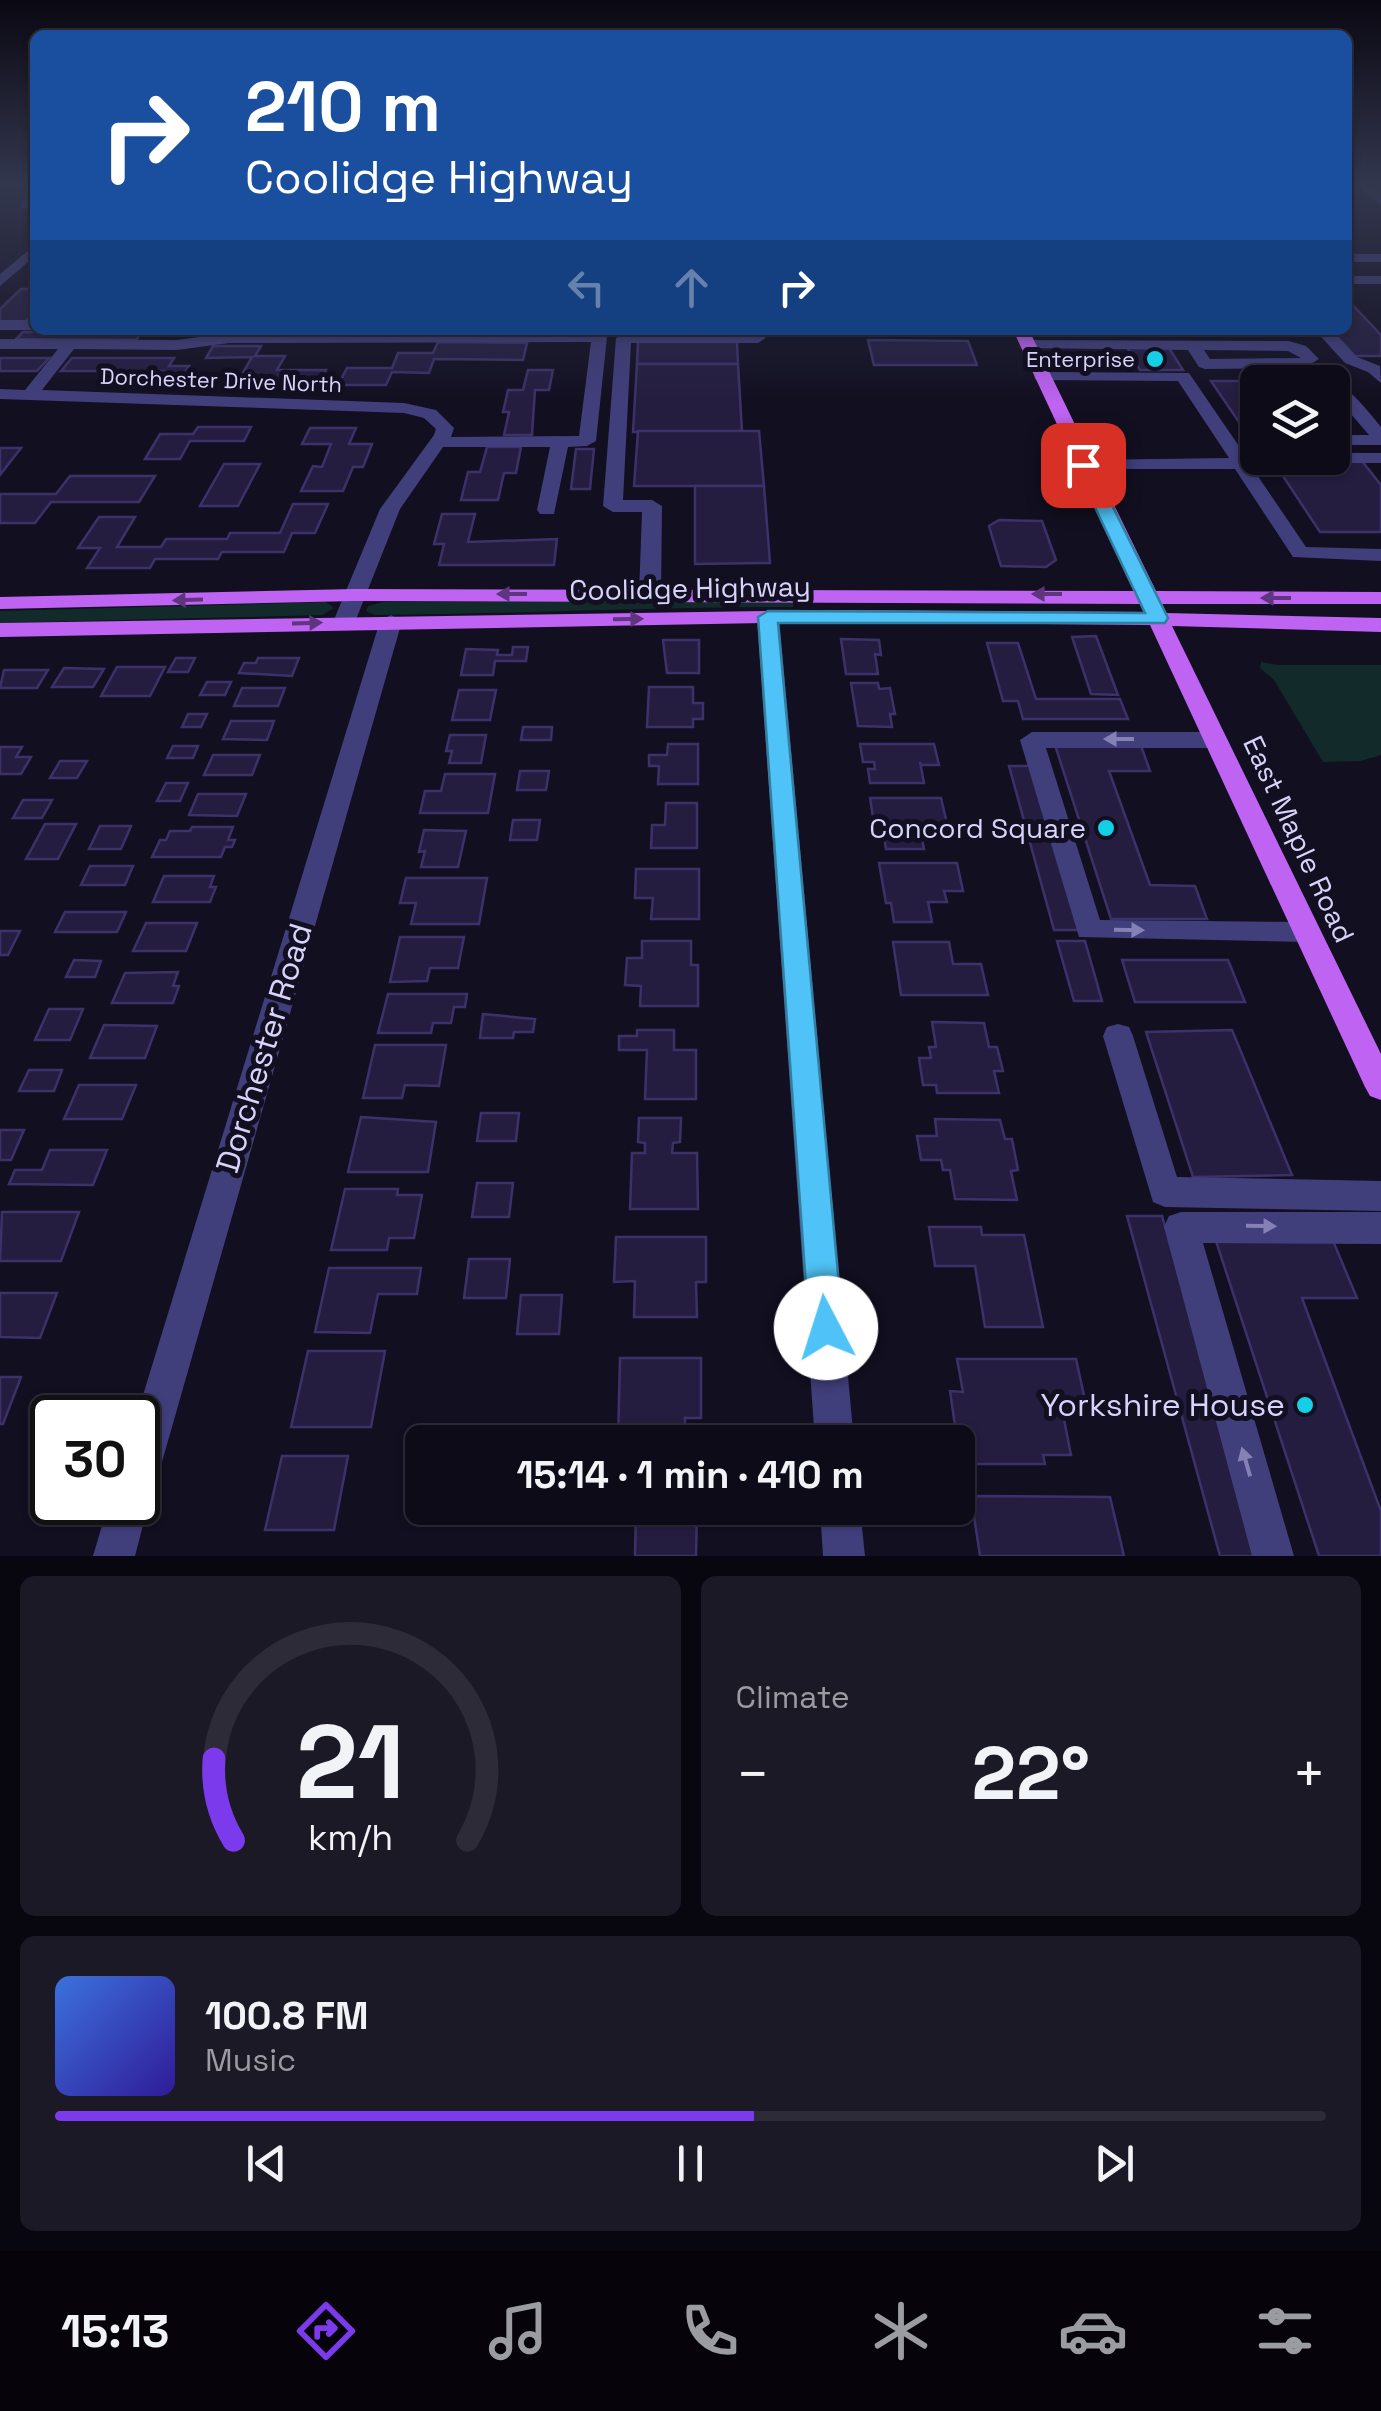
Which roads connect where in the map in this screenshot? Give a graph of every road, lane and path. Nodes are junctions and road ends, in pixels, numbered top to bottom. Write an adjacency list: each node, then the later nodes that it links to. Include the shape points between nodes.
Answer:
1 (25, 258): 5 (street)
2 (1352, 258): 3 (street)
3 (1381, 258)
4 (30, 274): 5 (street); 8 (street)
5 (3, 277)
6 (1352, 280): 7 (street)
7 (1381, 280)
8 (0, 300)
9 (30, 325): 10 (street)
10 (0, 326)
11 (1328, 335): 17 (street, via 1350,360)
12 (1023, 336): 16 (street); 18 (main road, East Maple Road)
13 (758, 338): 34 (street, via 624,338 613,506 652,506)
14 (0, 344): 15 (street)
15 (70, 344): 22 (street); 24 (street, via 599,336 587,441)
16 (1193, 346): 16 (street, via 1289,346 1310,359 1205,364)
17 (1372, 363): 20 (street)
18 (1042, 376): 19 (street); 30 (main road, East Maple Road)
19 (1183, 376): 26 (street, via 1309,375 1335,382); 28 (street)
20 (1381, 378)
21 (0, 394): 22 (street, Dorchester Drive North)
22 (30, 394): 23 (street, Dorchester Drive North, via 404,408 438,418 445,428)
23 (439, 442): 24 (street); 36 (street, via 394,502)
24 (560, 442): 32 (street)
25 (1350, 443): 26 (street)
26 (1380, 448): 27 (street)
27 (1350, 451)
28 (1240, 454)
29 (1240, 455): 30 (street)
30 (1083, 465): 37 (main road, East Maple Road)
31 (1253, 475): 33 (street, via 1300,553)
32 (547, 510)
33 (1381, 555)
34 (650, 594): 35 (main road, Coolidge Highway); 36 (main road, Coolidge Highway, one-way to 36)
35 (817, 594): 37 (main road, Coolidge Highway, one-way to 35); 40 (main road)
36 (354, 595): 39 (main road, Coolidge Highway, one-way to 39); 44 (street)
37 (1145, 595): 38 (main road, Coolidge Highway, one-way to 37); 42 (main road, East Maple Road)
38 (1381, 598)
39 (0, 604)
40 (820, 616): 41 (main road, Coolidge Highway); 42 (main road, Coolidge Highway)
41 (768, 617): 43 (main road, Coolidge Highway, one-way to 41); 54 (street)
42 (1158, 618): 45 (main road, Coolidge Highway); 47 (main road, East Maple Road)
43 (391, 621): 44 (main road, Coolidge Highway); 53 (street, Dorchester Road)
44 (344, 622): 46 (main road, Coolidge Highway, one-way to 44)
45 (1381, 625)
46 (0, 630)
47 (1216, 740): 48 (main road, East Maple Road); 48 (street, one-way to 48, via 1032,740 1089,930)
48 (1307, 932): 50 (main road, East Maple Road)
49 (1118, 1036): 51 (street, via 1165,1192)
50 (1381, 1087)
51 (1381, 1196)
52 (1381, 1228): 59 (street, one-way to 52, via 1180,1228)
53 (160, 1402)
54 (834, 1425)
55 (123, 1525): 57 (street)
56 (841, 1525): 58 (street)
57 (114, 1556)
58 (844, 1556)
59 (1273, 1556)

